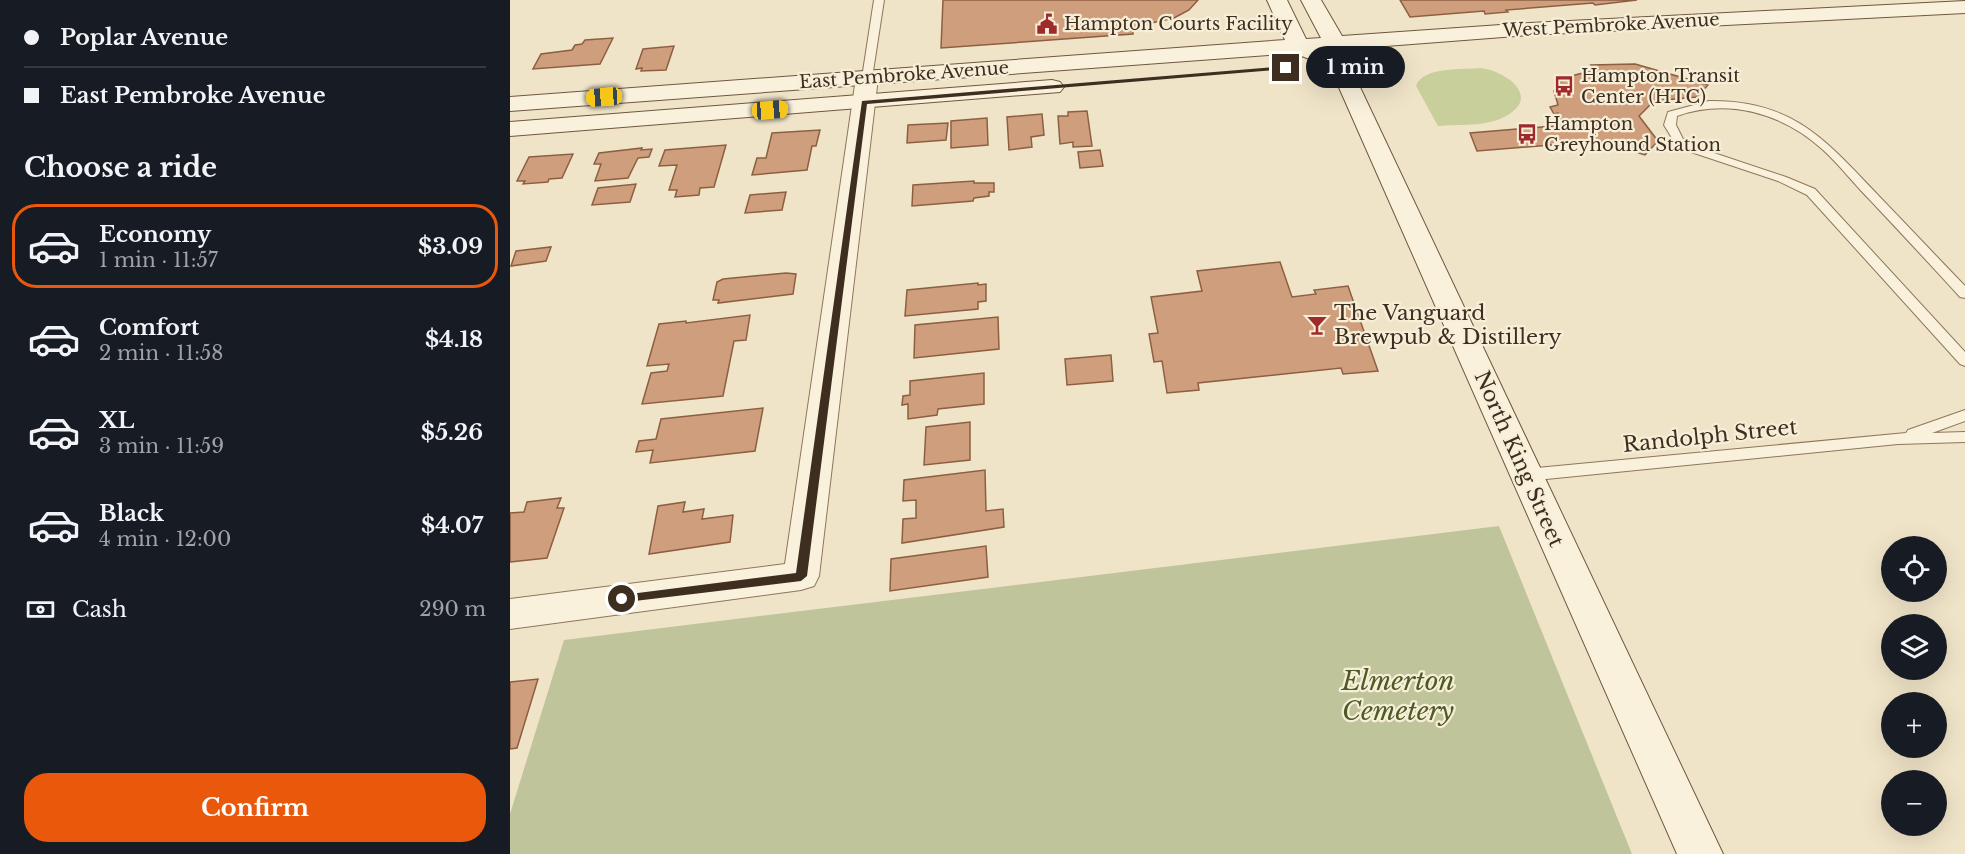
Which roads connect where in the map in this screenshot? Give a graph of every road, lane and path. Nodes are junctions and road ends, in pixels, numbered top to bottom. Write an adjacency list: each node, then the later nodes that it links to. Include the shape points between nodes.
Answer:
1 (879, 0): 9 (lane)
2 (1278, 0): 5 (main road)
3 (1311, 0): 6 (main road, North King Street)
4 (1965, 7): 6 (main road, West Pembroke Avenue, via 1816,26)
5 (1299, 47): 6 (main road); 9 (main road, East Pembroke Avenue)
6 (1336, 54): 7 (main road); 17 (main road, North King Street)
7 (1208, 74)
8 (1073, 85): 9 (main road, East Pembroke Avenue)
9 (866, 90): 10 (main road, East Pembroke Avenue); 11 (main road, East Pembroke Avenue); 18 (street, via 801,576)
10 (510, 104)
11 (510, 129)
12 (1965, 294): 13 (lane, via 1818,140 1783,117 1747,106 1710,102 1672,114 1670,125 1679,141 1695,150 1811,192)
13 (1965, 361)
14 (1965, 415): 16 (lane)
15 (1965, 437): 16 (lane)
16 (1898, 439): 17 (lane, Randolph Street)
17 (1526, 475): 19 (main road, North King Street)
18 (510, 614)
19 (1700, 854)

